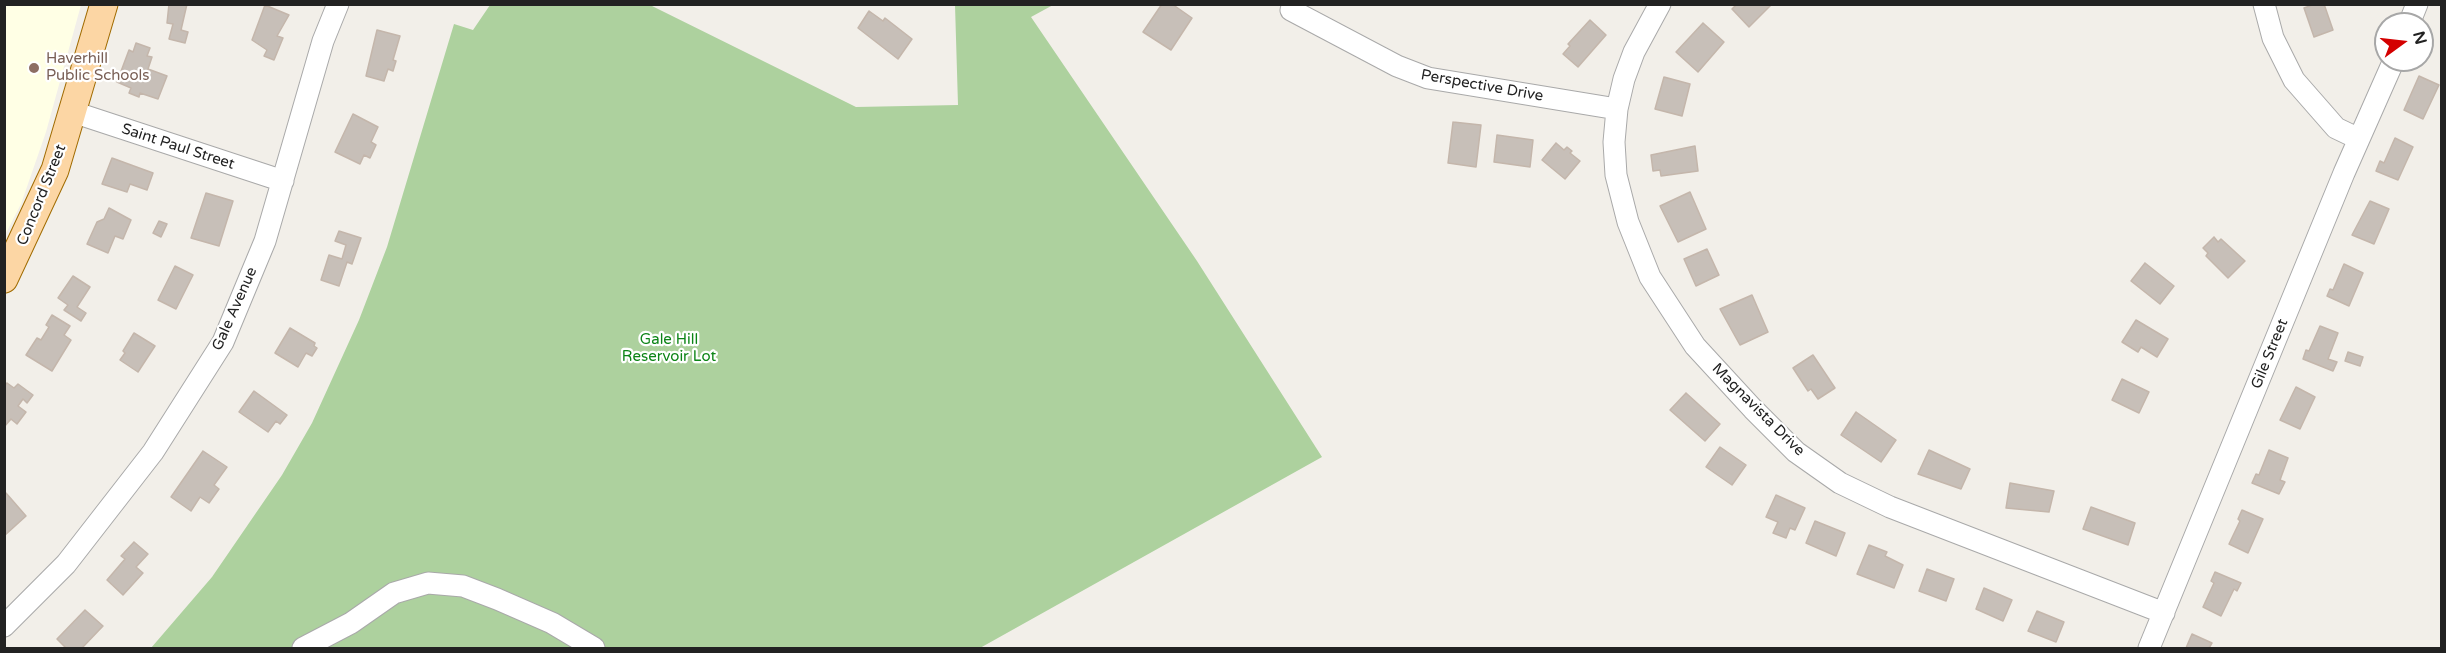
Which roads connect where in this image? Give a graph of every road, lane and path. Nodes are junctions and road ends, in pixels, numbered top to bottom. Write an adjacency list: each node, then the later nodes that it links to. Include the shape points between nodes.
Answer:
1 (104, 4): 8 (main road, Concord Street)
2 (338, 4): 10 (street, Gale Avenue, via 323,41)
3 (1660, 4): 7 (street, Magnavista Drive, via 1634,52)
4 (2264, 4): 9 (street, via 2273,38 2294,80 2336,128)
5 (1291, 10): 7 (street, Perspective Drive, via 1397,66 1428,78)
6 (2389, 72): 9 (street, Gile Street)
7 (1617, 109): 12 (street, Magnavista Drive, via 1616,175 1628,222 1650,277 1695,346 1797,452 1864,496)
8 (73, 112): 10 (street, Saint Paul Street); 11 (main road, Concord Street, via 55,170)
9 (2359, 139): 12 (street, Gile Street)
10 (283, 181): 13 (street, Gale Avenue, via 265,241 223,342 153,452 66,564)
11 (4, 279)
12 (2164, 613): 16 (street, Gile Street)
13 (4, 626)
14 (303, 648): 15 (street, via 351,623 394,593 428,583 463,586 497,598)
15 (594, 648)
16 (2149, 648)

